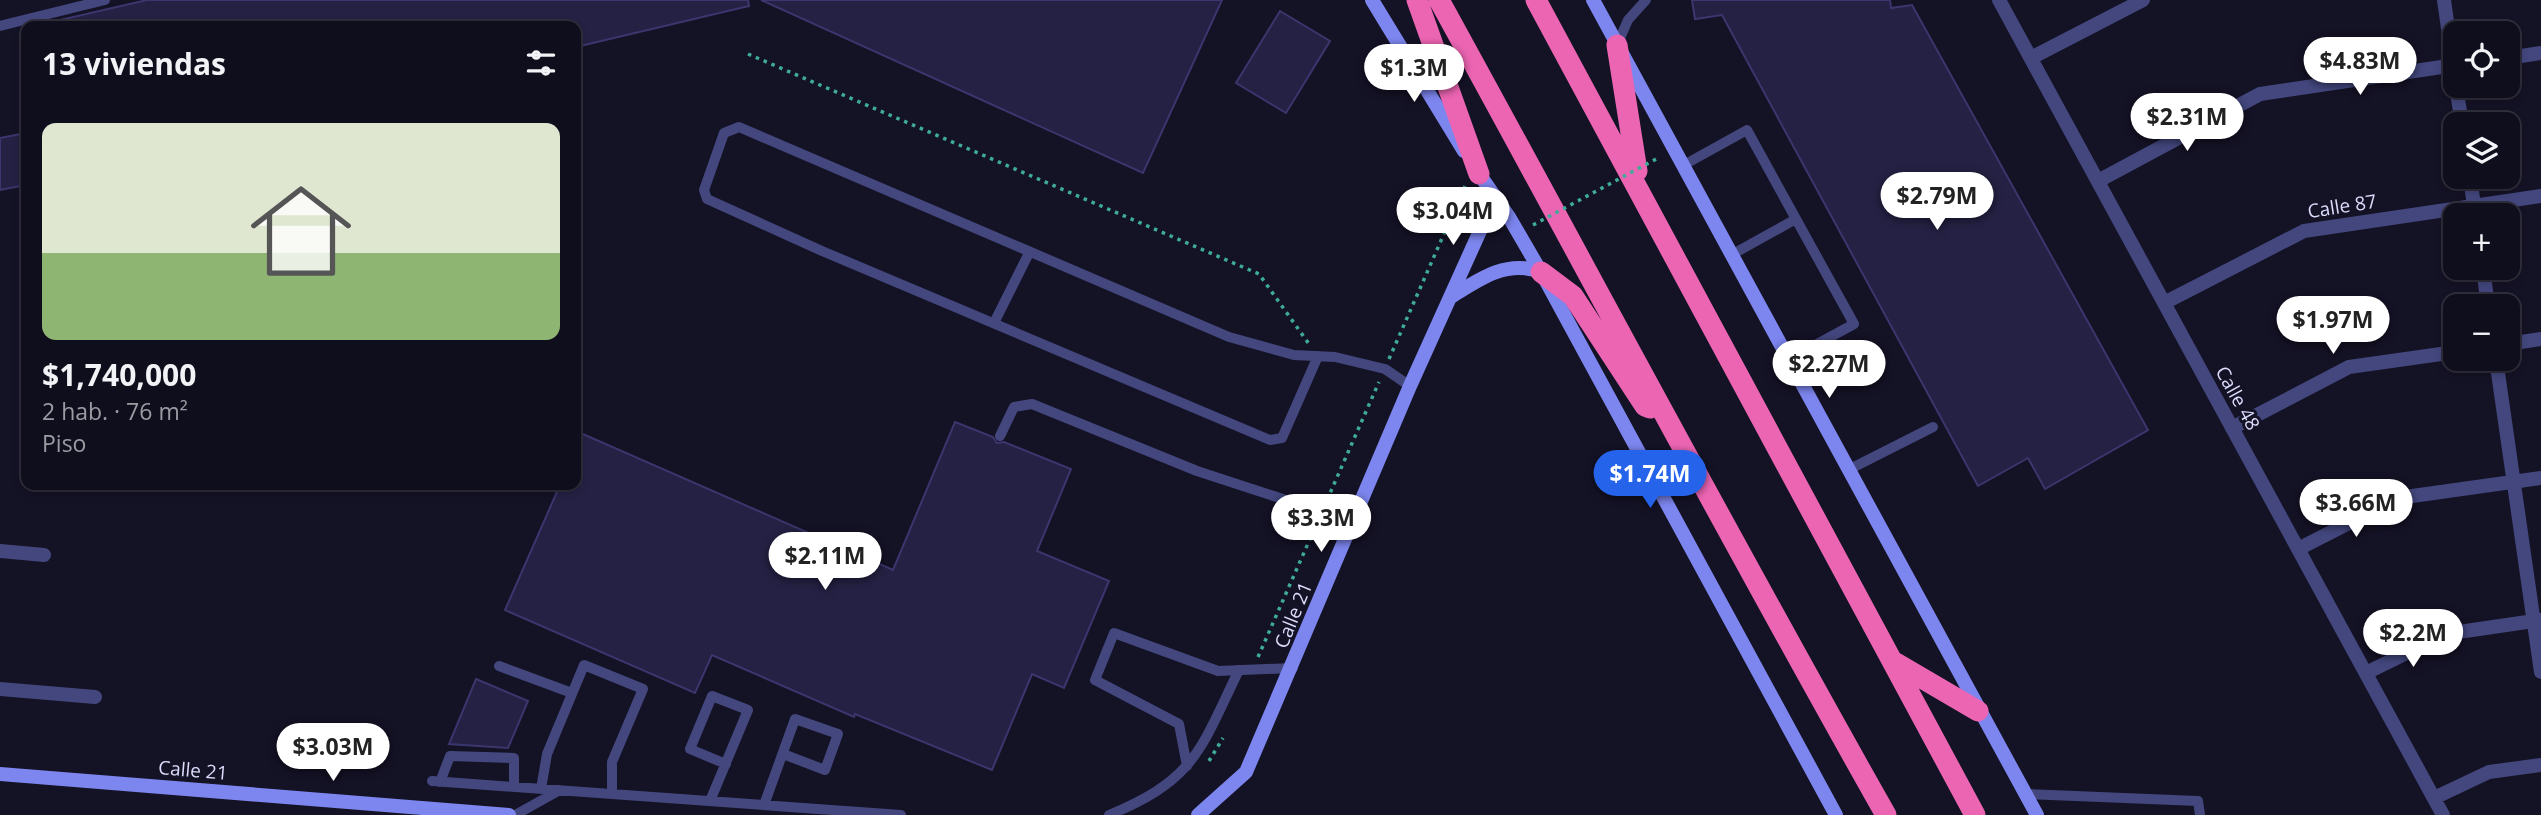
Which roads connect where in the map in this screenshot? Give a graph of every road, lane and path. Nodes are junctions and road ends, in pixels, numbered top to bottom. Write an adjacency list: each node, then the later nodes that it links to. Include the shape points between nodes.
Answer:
1 (105, 0): 12 (lane)
2 (1372, 0): 21 (main road)
3 (1417, 0): 21 (highway)
4 (1439, 0): 43 (highway)
5 (1536, 0): 23 (highway)
6 (1593, 0): 13 (main road)
7 (1646, 0): 13 (lane, via 1628,20)
8 (1999, 0): 17 (street, Calle 48)
9 (2143, 0): 17 (street)
10 (2444, 0): 11 (street)
11 (2447, 21)
12 (0, 26)
13 (1617, 45): 20 (main road); 23 (highway)
14 (2541, 53): 16 (street)
15 (748, 54): 38 (path, via 1259,274)
16 (2520, 56)
17 (2031, 58): 22 (street, Calle 48)
18 (2443, 71): 22 (street, via 2260,94)
19 (1658, 158): 28 (path, bridge)
20 (1682, 166): 27 (lane, via 1747,130); 30 (main road)
21 (1479, 181): 31 (main road); 32 (main road, Calle 21, via 1489,211); 40 (path)
22 (2098, 181): 33 (street, Calle 48)
23 (1639, 187): 56 (highway)
24 (2541, 196): 25 (street, Calle 87)
25 (2510, 203)
26 (2443, 214): 33 (street, Calle 87, via 2304,230)
27 (1796, 219): 30 (lane); 39 (lane, via 1854,324)
28 (1533, 225)
29 (1029, 253): 34 (lane); 34 (lane, via 738,127 724,134 704,190 707,199); 38 (lane, via 1228,337 1294,355)
30 (1731, 255): 39 (main road)
31 (1541, 272): 32 (main road, via 1502,269); 43 (highway, via 1573,296 1645,406); 87 (main road)
32 (1450, 298): 42 (main road, Calle 21)
33 (2164, 303): 45 (street, Calle 48)
34 (994, 323): 38 (lane, via 1270,440 1282,438)
35 (2541, 340): 36 (street)
36 (2520, 343)
37 (2443, 354): 45 (street, via 2349,368)
38 (1318, 356): 40 (lane)
39 (1788, 360): 47 (main road)
40 (1385, 369): 42 (lane); 50 (path)
41 (2498, 371): 49 (street)
42 (1409, 386): 51 (main road, Calle 21)
43 (1662, 409): 88 (highway)
44 (1933, 426): 47 (lane)
45 (2232, 428): 52 (street, Calle 48)
46 (1000, 436): 50 (lane, via 1014,407 1032,404 1197,471)
47 (1848, 470): 66 (main road)
48 (2541, 478): 49 (street)
49 (2514, 482): 52 (street, via 2398,498); 55 (street)
50 (1321, 514): 51 (lane); 59 (path)
51 (1353, 522): 58 (main road, Calle 21)
52 (2298, 549): 62 (street, Calle 48)
53 (0, 551): 54 (street)
54 (44, 555)
55 (2537, 621): 61 (street); 62 (street, via 2445,634)
56 (1895, 663): 66 (highway); 89 (highway)
57 (499, 666): 64 (lane)
58 (1293, 668): 59 (lane); 86 (main road, Calle 21, via 1246,772)
59 (1253, 669): 60 (lane)
60 (1239, 670): 71 (lane, via 1199,753); 71 (lane, via 1218,671 1114,633 1095,680 1179,724)
61 (2541, 672)
62 (2366, 673): 79 (street, Calle 48)
63 (0, 689): 65 (street)
64 (572, 693): 75 (lane, via 547,754); 77 (lane, via 584,665 643,689 612,762)
65 (95, 697)
66 (1979, 711): 78 (main road)
67 (1228, 727): 72 (path)
68 (783, 754): 68 (lane, via 795,719 838,734 825,770); 81 (lane)
69 (726, 764): 69 (lane, via 748,710 712,696 690,749); 80 (lane)
70 (2541, 765): 79 (street, via 2489,772)
71 (1188, 766): 85 (lane, via 1153,794)
72 (1202, 770)
73 (0, 774): 82 (main road, Calle 21)
74 (514, 787): 74 (lane, via 514,758 450,756 436,781); 75 (lane)
75 (541, 789): 76 (lane)
76 (561, 790): 77 (lane); 83 (lane)
77 (612, 794): 80 (lane)
78 (2026, 794): 90 (main road); 91 (lane, via 2198,801)
79 (2434, 798): 92 (street, Calle 48)
80 (710, 801): 81 (lane)
81 (764, 805): 84 (lane)
82 (509, 815)
83 (515, 815)
84 (901, 815)
85 (1109, 815)
86 (1198, 815)
87 (1836, 815)
88 (1886, 815)
89 (1975, 815)
90 (2037, 815)
91 (2200, 815)
92 (2443, 815)

